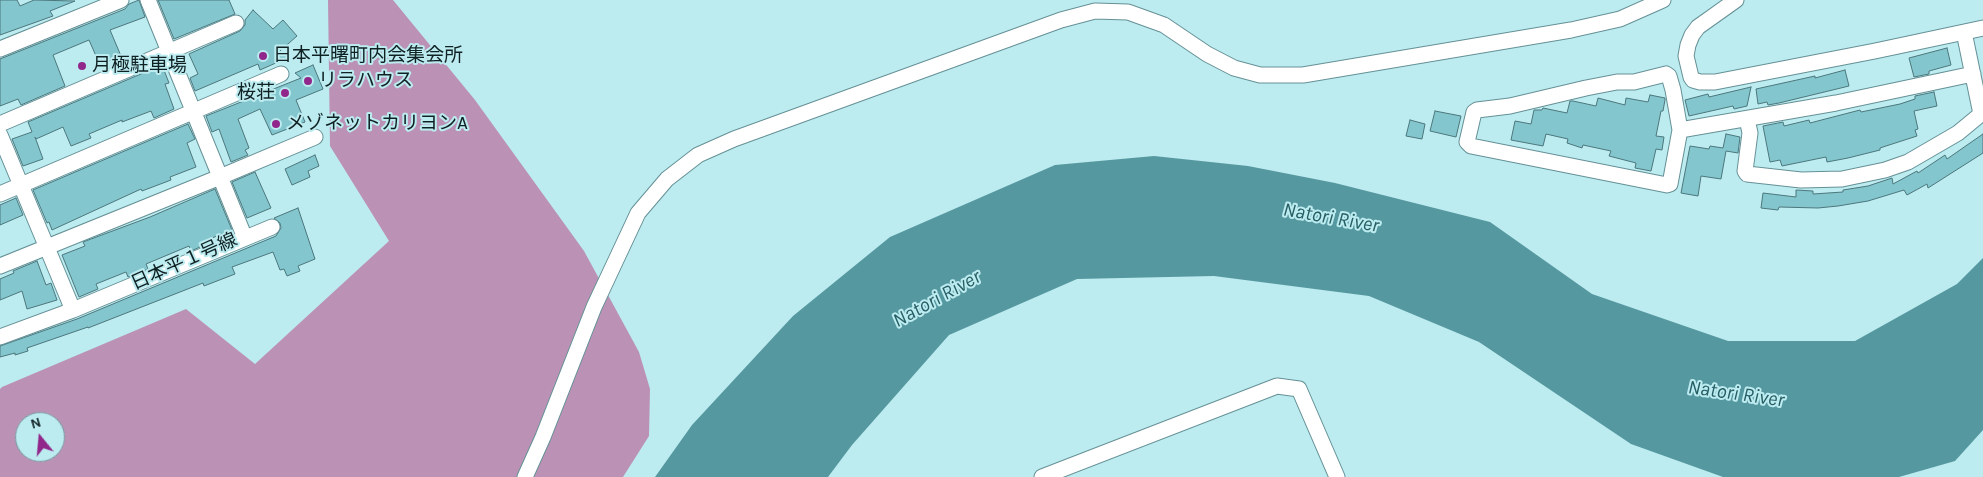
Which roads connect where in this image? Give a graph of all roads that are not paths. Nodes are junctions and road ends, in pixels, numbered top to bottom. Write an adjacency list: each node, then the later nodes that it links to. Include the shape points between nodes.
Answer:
1 (121, 0): 8 (street)
2 (148, 0): 9 (street, 日本平１号線)
3 (1664, 0): 27 (street, via 1620,19 1571,30 1303,75 1260,75 1234,68 1164,25 1128,12 1095,11 1060,20 734,139 698,155 667,179 638,213 594,307)
4 (1736, 0): 7 (street, via 1692,35 1686,56 1694,80 1715,82)
5 (236, 23): 9 (street)
6 (1983, 28): 7 (street)
7 (1964, 32): 11 (street)
8 (0, 49)
9 (170, 52): 12 (street, 日本平１号線); 14 (street)
10 (281, 74): 12 (street)
11 (1972, 74): 13 (street); 13 (street, via 1981,114 1958,133 1908,162 1864,175 1801,180 1747,174 1750,133)
12 (195, 112): 18 (street, 日本平１号線); 19 (street)
13 (1747, 119): 15 (street)
14 (0, 124)
15 (1680, 130): 15 (street, via 1670,184 1667,185 1471,146 1467,142 1477,110 1666,74 1670,76)
16 (0, 135): 19 (street)
17 (315, 136): 18 (street)
18 (220, 177): 22 (street, 日本平１号線); 23 (street)
19 (21, 186): 20 (street); 23 (street)
20 (0, 194)
21 (272, 227): 22 (street)
22 (245, 238): 25 (street, 日本平１号線)
23 (47, 248): 24 (street); 25 (street)
24 (0, 266)
25 (73, 310): 26 (street, 日本平１号線)
26 (0, 337)
27 (525, 477)
28 (1042, 477): 29 (street, via 1277,386 1299,389)
29 (1337, 477)

